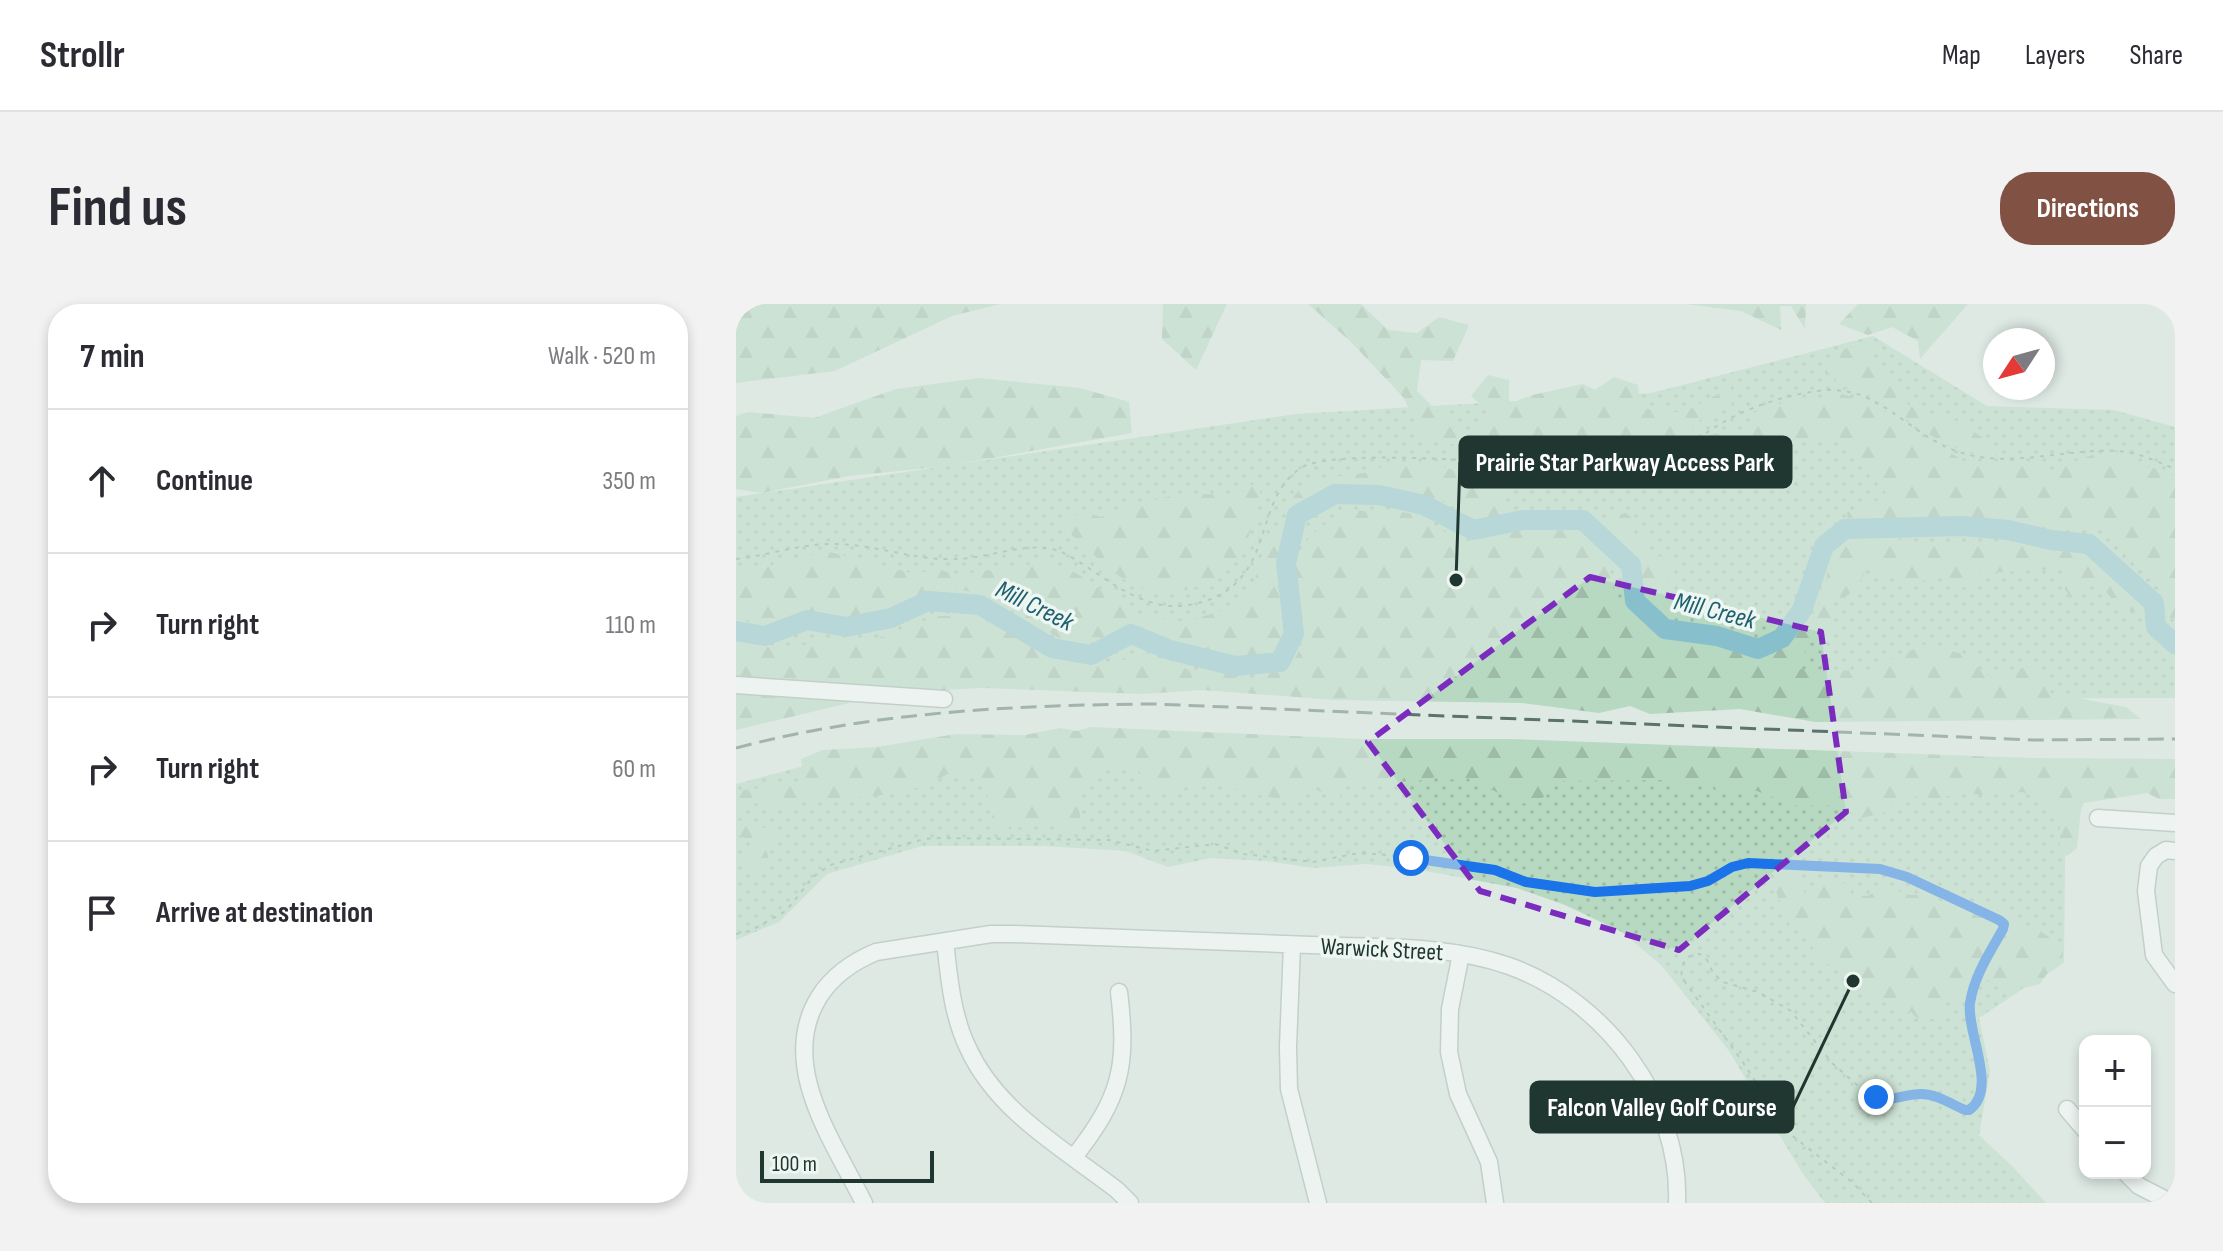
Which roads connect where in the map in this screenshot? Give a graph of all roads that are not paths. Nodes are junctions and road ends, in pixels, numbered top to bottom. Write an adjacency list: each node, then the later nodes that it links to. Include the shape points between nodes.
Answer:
1 (736, 685): 2 (street)
2 (944, 699)
3 (2098, 818): 4 (street)
4 (2175, 823)
5 (2175, 851): 9 (street, via 2156,856 2146,891 2154,955)
6 (945, 941): 7 (street, Warwick Street, via 1014,934); 13 (street, via 955,1010 976,1064 1011,1108); 15 (street, Warwick Street, via 862,958 825,988 809,1019 803,1054 809,1089)
7 (1292, 945): 8 (street, Warwick Street); 17 (street, via 1289,1089)
8 (1461, 954): 18 (street, via 1450,1009 1449,1052 1458,1094 1489,1162); 19 (street, Warwick Street, via 1507,965 1552,986 1594,1018 1626,1054 1663,1117)
9 (2175, 984)
10 (1119, 992): 13 (street, via 1123,1048 1116,1090 1099,1125)
11 (2067, 1109): 12 (street)
12 (2079, 1123)
13 (1074, 1157): 16 (street)
14 (2132, 1179): 20 (street)
15 (864, 1203)
16 (1130, 1203)
17 (1318, 1203)
18 (1495, 1203)
19 (1677, 1203)
20 (2172, 1203)

